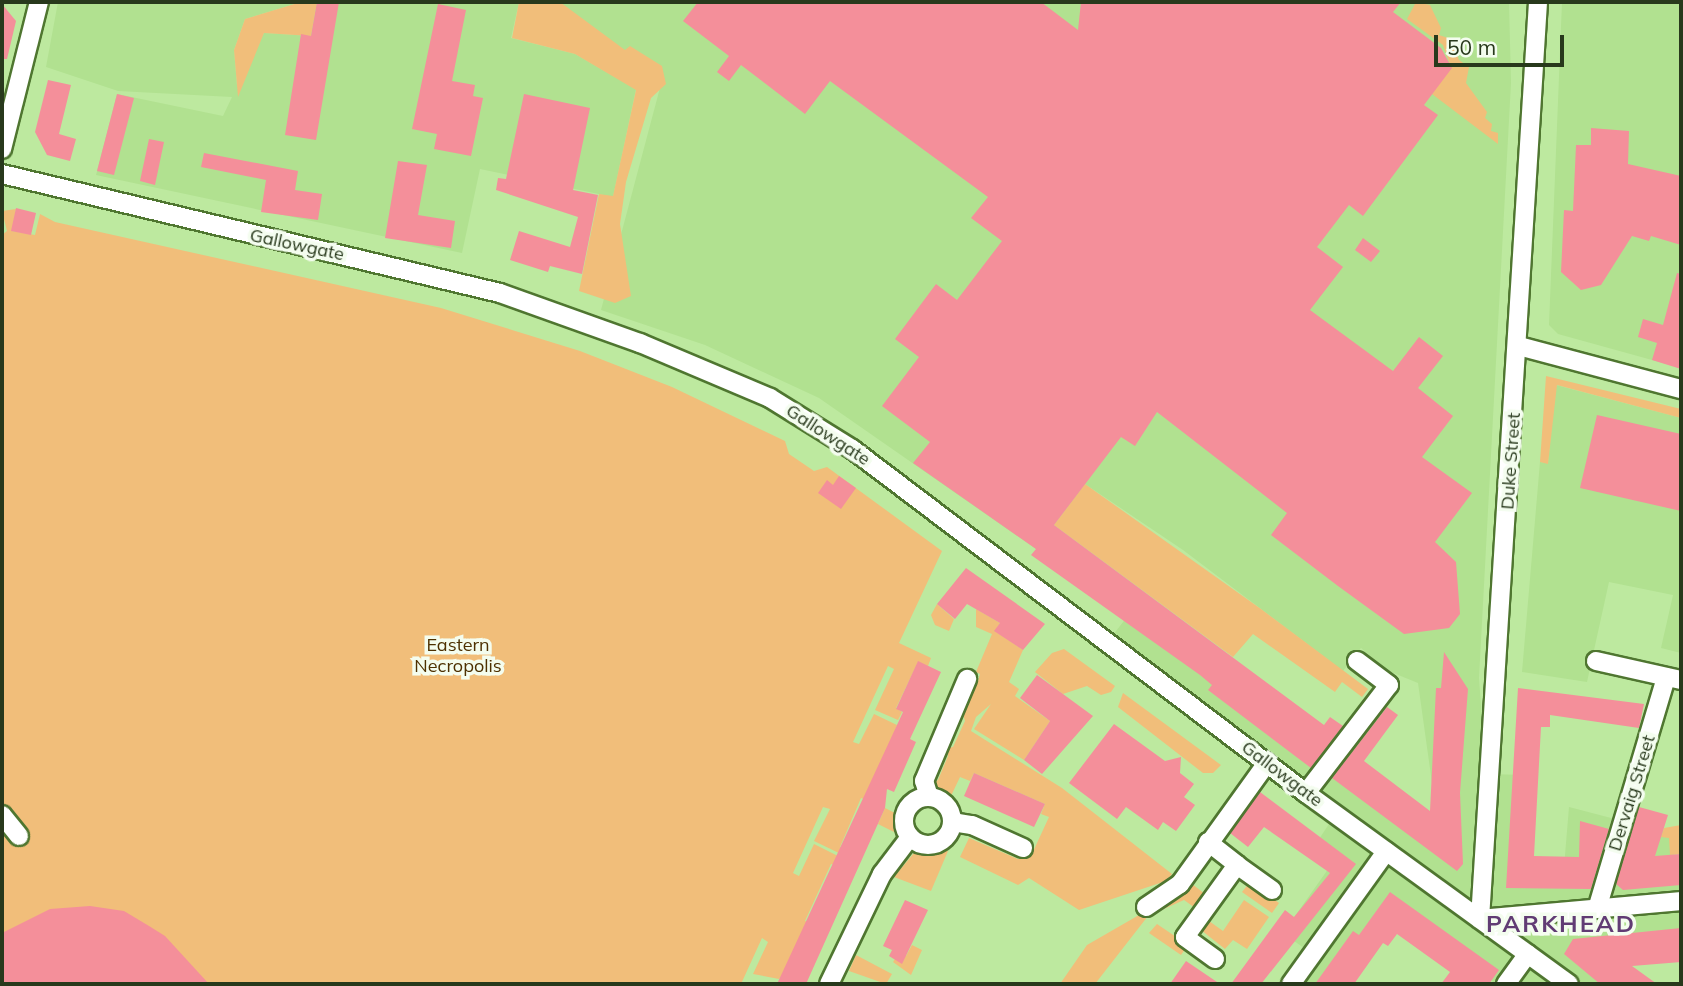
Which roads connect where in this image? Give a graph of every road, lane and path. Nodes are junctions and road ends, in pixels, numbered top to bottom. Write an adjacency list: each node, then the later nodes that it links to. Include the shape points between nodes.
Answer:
1 (39, 2): 3 (street)
2 (1538, 2): 5 (street, Duke Street)
3 (2, 149)
4 (2, 174): 11 (street, Gallowgate, via 500,293 602,327 744,386 852,449)
5 (1519, 346): 6 (street); 26 (street, Duke Street)
6 (1681, 389)
7 (1596, 660): 9 (street)
8 (1357, 661): 12 (street, via 1389,684)
9 (1674, 678): 25 (street, Dervaig Street)
10 (967, 679): 13 (street, via 924,781)
11 (1268, 763): 12 (street, Gallowgate); 18 (street)
12 (1306, 793): 20 (street, Gallowgate)
13 (929, 797): 15 (street, via 946,805); 17 (street, via 908,807 903,822)
14 (2, 815): 16 (street)
15 (952, 822): 17 (street, via 946,837 932,845); 19 (street, via 972,825)
16 (19, 836)
17 (910, 837): 30 (street, via 882,874)
18 (1208, 842): 21 (street); 24 (street, via 1180,884)
19 (1023, 848)
20 (1386, 852): 26 (street, Gallowgate); 31 (street)
21 (1237, 864): 22 (street); 28 (street, via 1185,937)
22 (1272, 890)
23 (1681, 901): 25 (street)
24 (1146, 908)
25 (1597, 909): 26 (street)
26 (1480, 919): 27 (street, Gallowgate)
27 (1528, 954): 29 (street); 32 (street, Gallowgate)
28 (1215, 959)
29 (1508, 982)
30 (829, 984)
31 (1291, 984)
32 (1569, 984)

